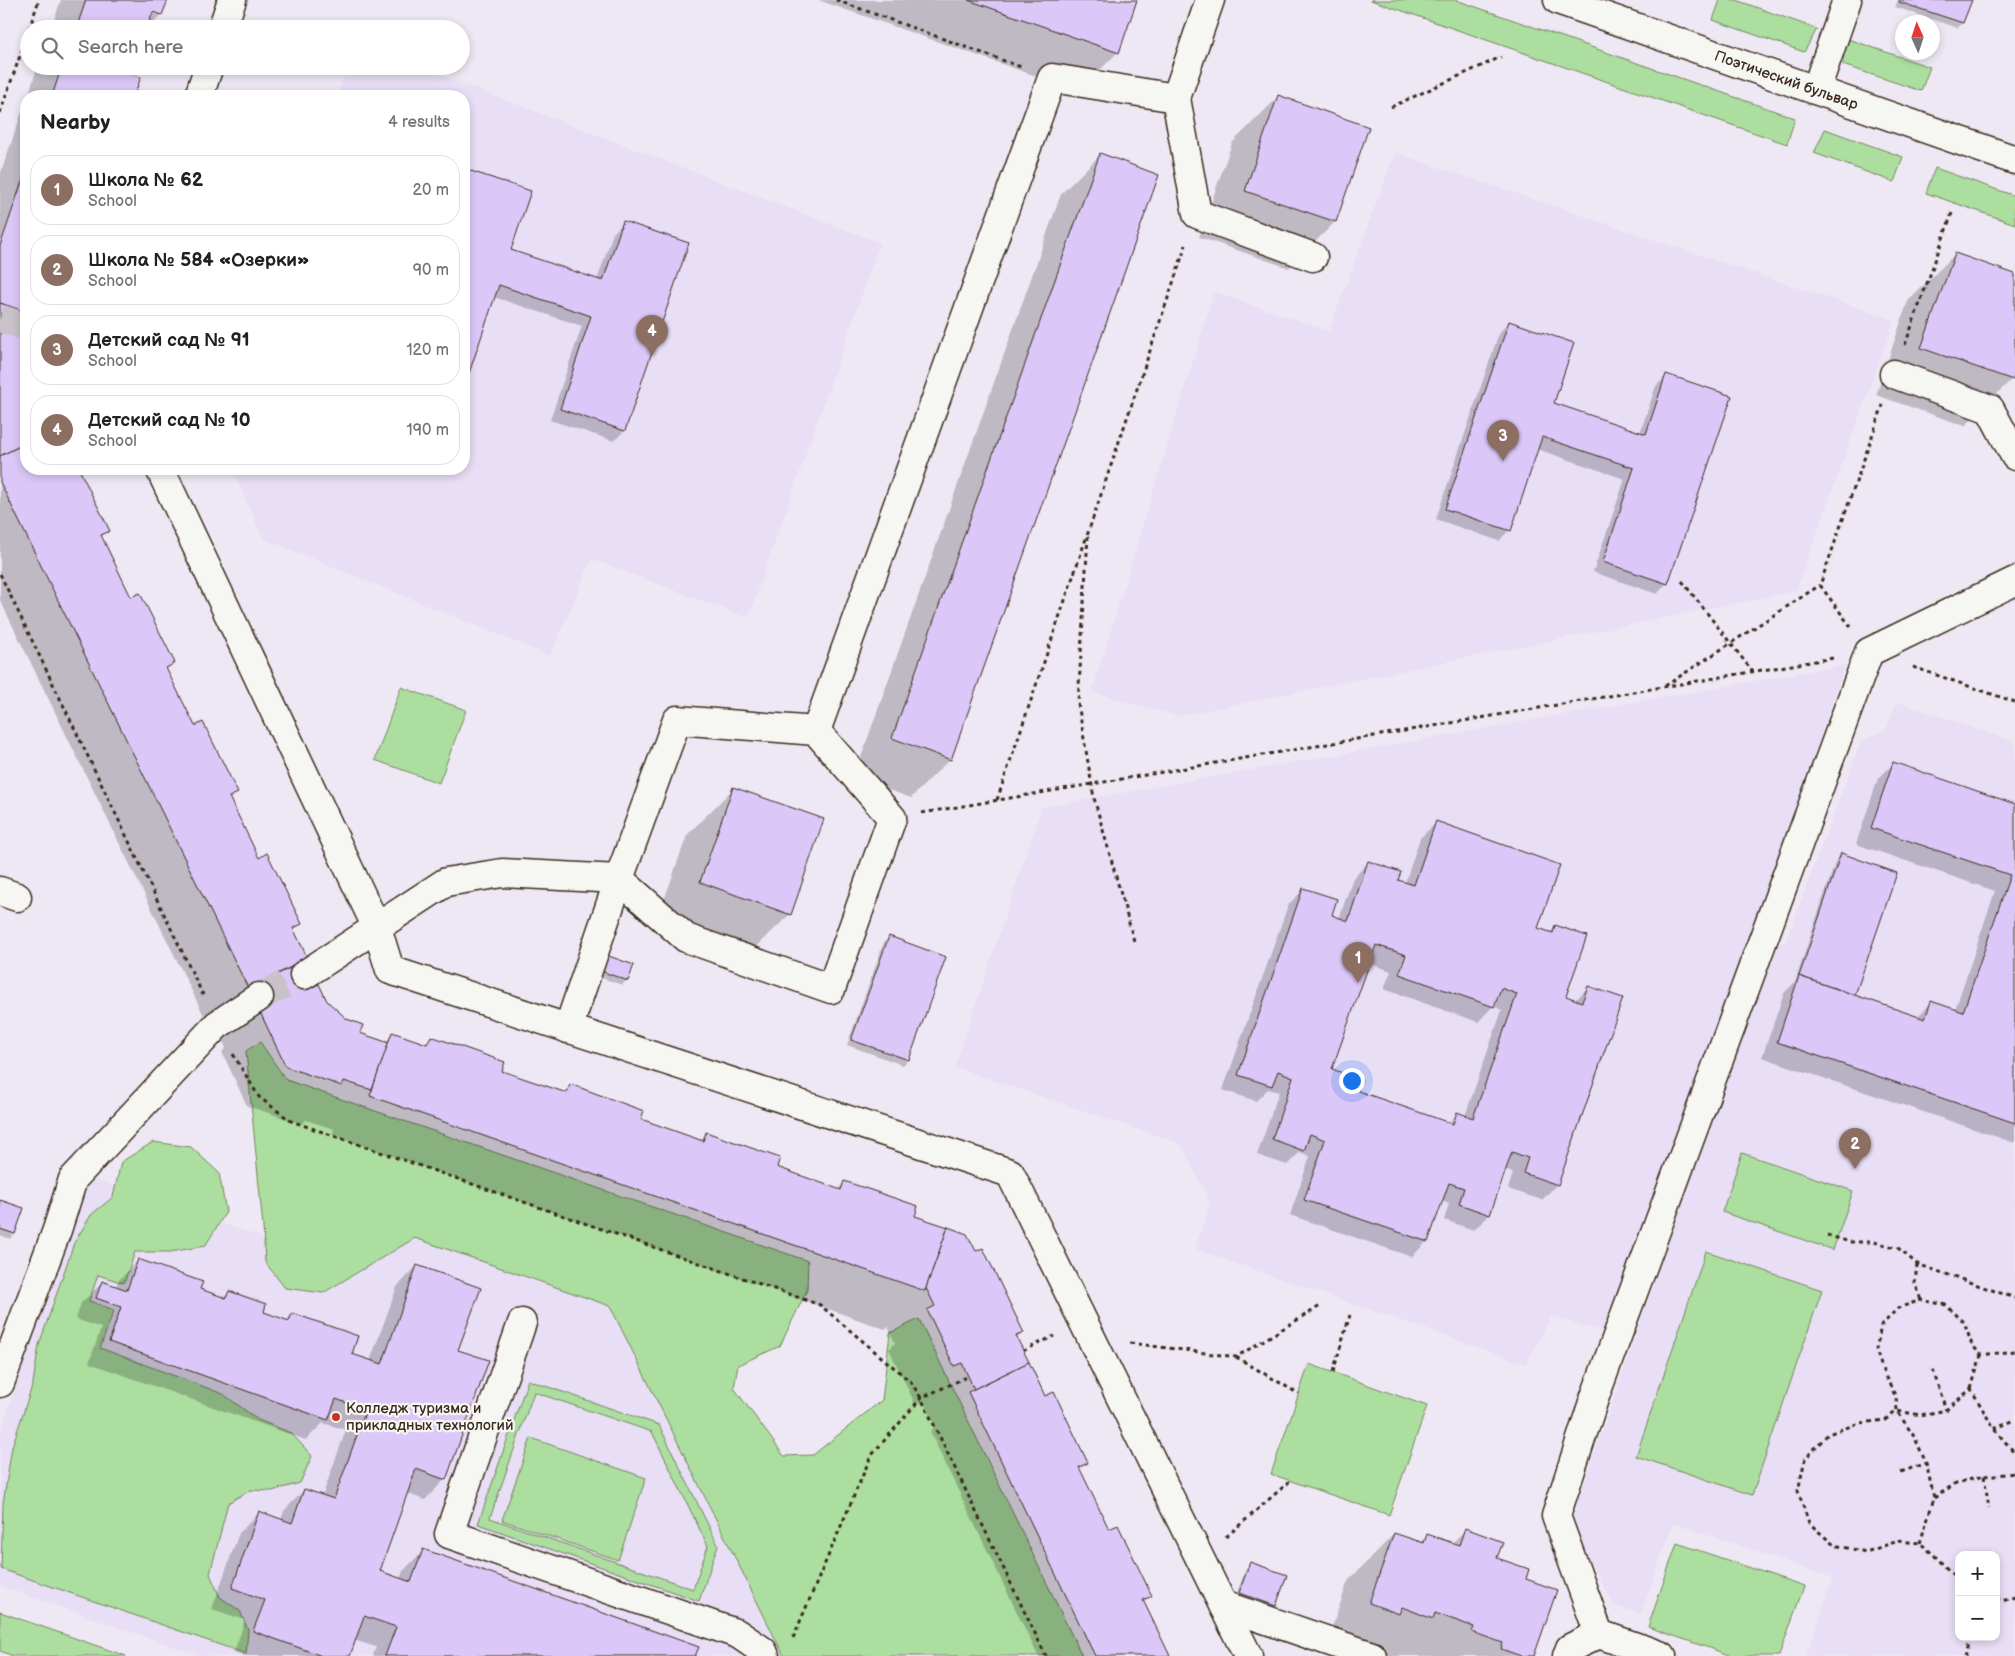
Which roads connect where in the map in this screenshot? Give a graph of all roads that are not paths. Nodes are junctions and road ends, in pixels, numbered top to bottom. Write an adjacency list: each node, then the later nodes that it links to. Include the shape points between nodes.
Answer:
1 (232, 0): 5 (street)
2 (1210, 0): 9 (street)
3 (1558, 0): 8 (street, Поэтический бульвар)
4 (1847, 0): 8 (street)
5 (225, 20)
6 (206, 75): 7 (street)
7 (201, 90)
8 (1816, 90): 10 (street, Поэтический бульвар)
9 (1176, 98): 11 (street, via 1197,214); 16 (street, via 1052,78)
10 (2015, 160)
11 (1313, 257)
12 (1894, 374): 13 (street, via 1990,409)
13 (2015, 456)
14 (163, 475): 18 (street)
15 (2015, 581): 25 (street, via 1870,652 1597,1390 1556,1516)
16 (816, 731): 17 (street, via 677,720); 17 (street, via 892,818 831,989 686,938)
17 (619, 879): 18 (street, via 502,873 446,882); 21 (street)
18 (377, 928): 19 (street); 21 (street, via 390,970)
19 (304, 975)
20 (259, 997): 23 (street, via 217,1025 73,1179)
21 (568, 1029): 24 (street, via 1010,1173)
22 (522, 1323): 26 (street, via 449,1534 738,1634)
23 (0, 1383)
24 (1223, 1605): 27 (street); 28 (street)
25 (1599, 1634): 29 (street, via 1570,1648); 30 (street)
26 (766, 1656)
27 (1248, 1656)
28 (1372, 1656)
29 (1567, 1656)
30 (1662, 1656)

